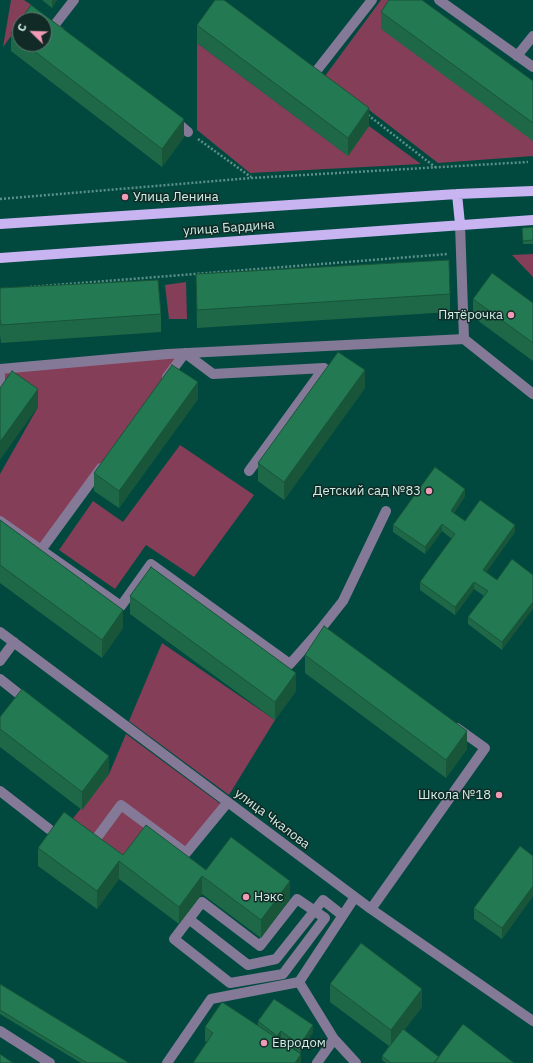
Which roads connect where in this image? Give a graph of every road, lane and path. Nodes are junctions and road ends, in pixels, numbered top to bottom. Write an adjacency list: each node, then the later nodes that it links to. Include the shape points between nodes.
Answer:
1 (74, 0): 5 (street, via 53,27)
2 (372, 0): 7 (street, via 314,74)
3 (439, 0): 6 (street)
4 (533, 36): 6 (street)
5 (66, 37)
6 (517, 56): 8 (street)
7 (302, 65)
8 (533, 67)
9 (363, 112): 13 (path)
10 (164, 113): 11 (street)
11 (188, 132): 14 (path)
12 (528, 162): 13 (path)
13 (436, 168): 14 (path)
14 (251, 178): 17 (path)
15 (533, 191): 16 (main road, улица Бардина)
16 (457, 194): 19 (main road, улица Бардина); 20 (main road)
17 (0, 199)
18 (533, 220): 20 (main road, улица Бардина)
19 (0, 224)
20 (460, 224): 21 (street); 22 (main road, улица Бардина)
21 (460, 254): 23 (path); 24 (street)
22 (0, 258)
23 (24, 287)
24 (464, 339): 25 (street); 28 (street)
25 (185, 353): 26 (street); 27 (street, via 0,370); 30 (street, via 213,374 324,368)
26 (162, 385)
27 (0, 393)
28 (533, 394)
29 (106, 461): 33 (street)
30 (249, 471)
31 (386, 511): 33 (street, via 343,601 324,632 290,664 151,564 121,606)
32 (0, 521): 33 (street)
33 (41, 550)
34 (0, 632): 35 (street, улица Чкалова)
35 (14, 642): 36 (street); 41 (street, улица Чкалова)
36 (0, 661)
37 (0, 679): 38 (street)
38 (35, 706)
39 (447, 721): 45 (street, via 485,748)
40 (0, 791): 42 (street)
41 (228, 802): 43 (street, via 184,856 121,805 89,848); 44 (street, улица Чкалова)
42 (49, 829)
43 (83, 844)
44 (355, 898): 45 (street, улица Чкалова); 47 (street)
45 (371, 910): 50 (street, улица Чкалова)
46 (314, 911): 47 (street, via 323,900); 48 (street, via 276,960 248,965); 48 (street, via 297,899 260,946 202,902); 48 (street, via 325,918 283,974 230,983 174,939)
47 (342, 915): 49 (street)
48 (190, 920)
49 (298, 982): 52 (street); 54 (street, via 211,999)
50 (533, 1021)
51 (0, 1031): 53 (street)
52 (334, 1039): 55 (street); 56 (street)
53 (50, 1063)
54 (167, 1063)
55 (317, 1063)
56 (356, 1063)

